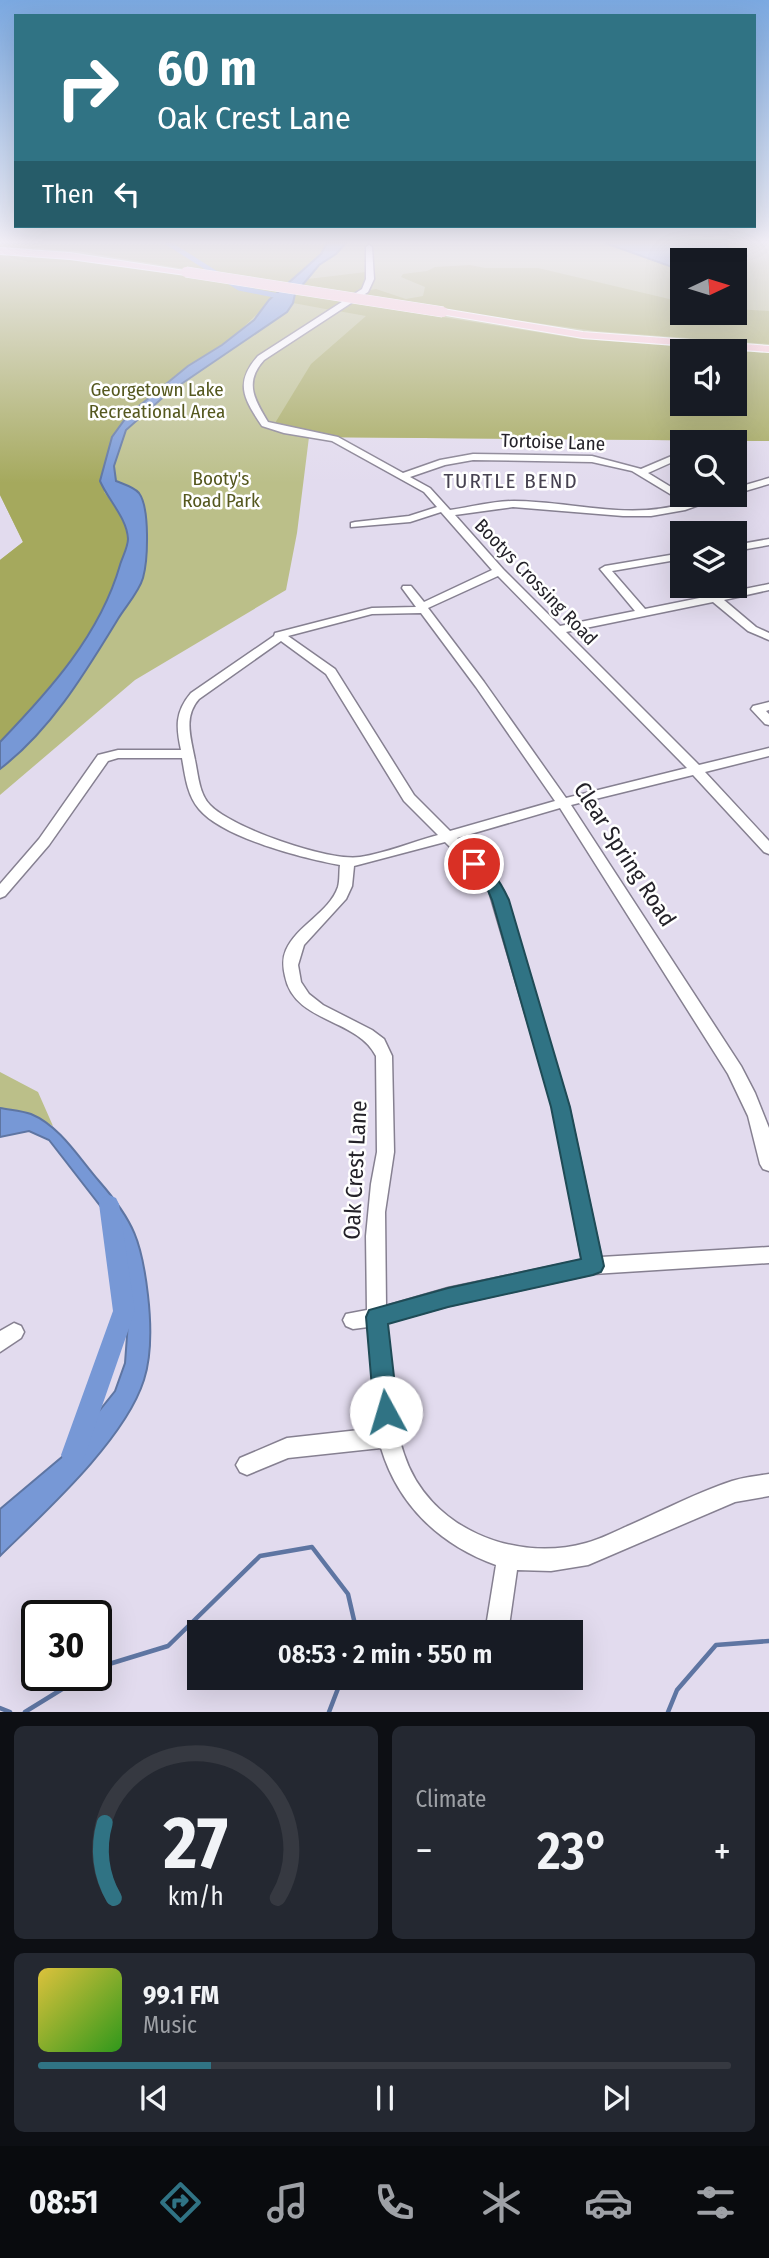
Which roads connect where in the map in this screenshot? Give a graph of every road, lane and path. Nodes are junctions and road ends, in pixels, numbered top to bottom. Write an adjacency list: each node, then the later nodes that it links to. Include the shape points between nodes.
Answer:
1 (315, 323): 6 (street, Bootys Crossing Road, via 250,370 247,382 259,417 268,426 331,437)
2 (506, 323): 3 (main road, bridge, via 583,335)
3 (769, 349)
4 (670, 460): 5 (street)
5 (641, 472): 6 (street, Tortoise Lane, via 592,459 473,457); 9 (street, Tortoise Lane)
6 (403, 476): 11 (street, Bootys Crossing Road, via 427,490)
7 (769, 481): 8 (street)
8 (747, 487)
9 (670, 490)
10 (682, 507): 11 (street, via 640,513 524,504)
11 (445, 510): 12 (street); 16 (street, Bootys Crossing Road)
12 (355, 525)
13 (769, 542): 14 (street)
14 (747, 546)
15 (670, 558): 22 (street, via 605,569)
16 (499, 571): 21 (street); 23 (street, Bootys Crossing Road)
17 (769, 587): 19 (street)
18 (407, 588): 21 (street, Clear Spring Road)
19 (747, 591)
20 (715, 598): 22 (street, via 662,613); 25 (street)
21 (423, 608): 24 (street, via 359,613); 31 (street, Clear Spring Road)
22 (638, 614): 23 (street, via 617,624)
23 (560, 634): 30 (street, Bootys Crossing Road)
24 (279, 635): 29 (street, via 189,702 182,719); 32 (street, via 331,672 397,782)
25 (769, 637)
26 (769, 706): 27 (street, via 757,709)
27 (769, 721)
28 (769, 752): 30 (street)
29 (188, 754): 34 (street, via 199,800 222,822); 35 (street, via 103,758 44,842)
30 (697, 771): 31 (street); 33 (street, Bootys Crossing Road)
31 (565, 802): 32 (street); 36 (street, Clear Spring Road, via 731,1065 758,1121)
32 (447, 837): 34 (street); 38 (street, via 487,876 500,900 561,1107)
33 (769, 849)
34 (347, 863): 39 (street, Oak Crest Lane, via 340,897 299,940 290,968 304,999 374,1040 384,1054 386,1150 379,1186)
35 (0, 893)
36 (769, 1164)
37 (769, 1255): 38 (street)
38 (593, 1266): 39 (street)
39 (377, 1317): 40 (street); 41 (street, Oak Crest Lane)
40 (353, 1320)
41 (389, 1437): 42 (street, via 287,1448); 44 (street, Oak Crest Lane, via 407,1483 422,1505 461,1538)
42 (247, 1465)
43 (769, 1485): 44 (street, via 733,1491 588,1554)
44 (508, 1559): 45 (street)
45 (498, 1620)

